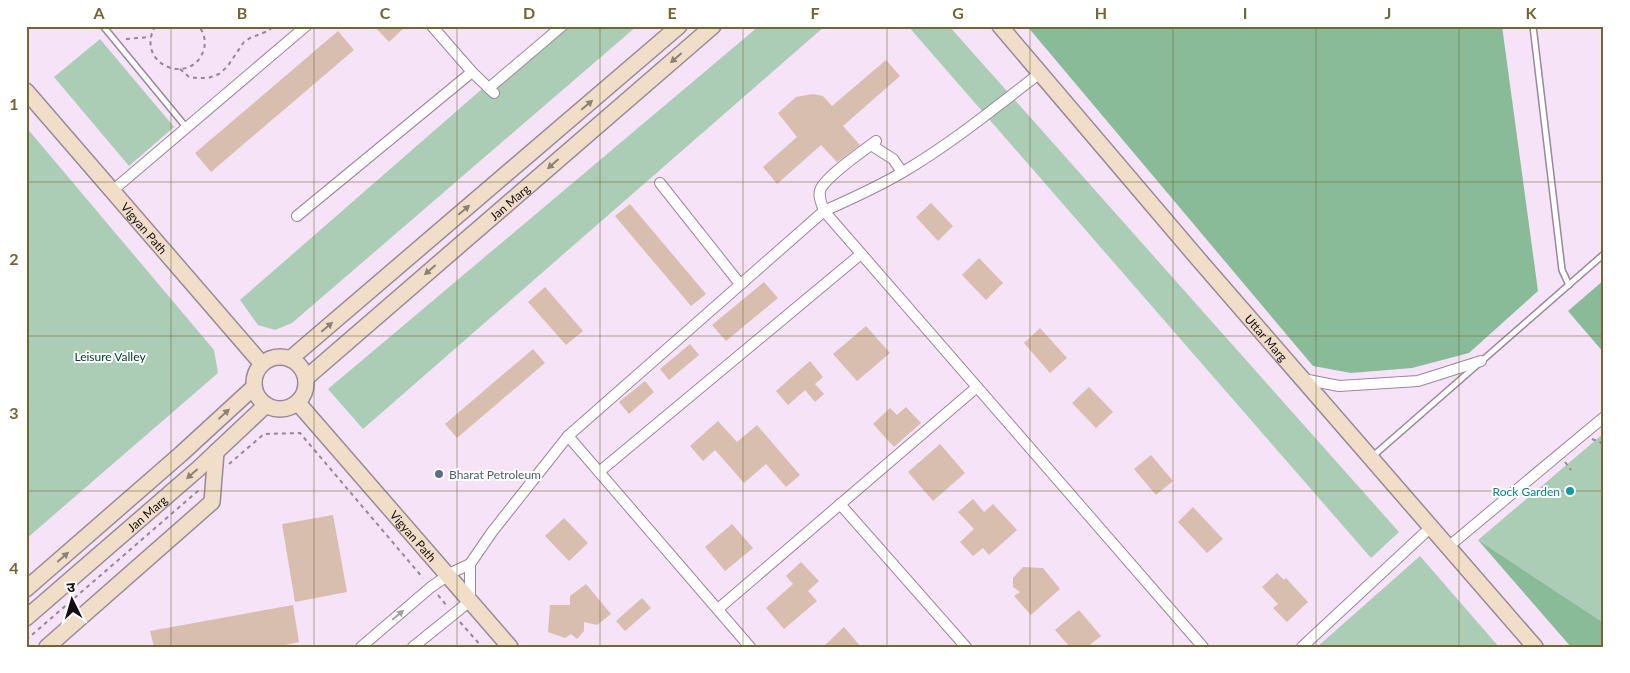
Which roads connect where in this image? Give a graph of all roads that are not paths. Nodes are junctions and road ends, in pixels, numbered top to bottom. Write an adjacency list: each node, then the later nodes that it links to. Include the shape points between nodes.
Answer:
1 (103, 26): 12 (lane)
2 (306, 26): 12 (street)
3 (432, 26): 9 (street)
4 (562, 26): 9 (street, via 492,91)
5 (679, 26): 22 (main road, Jan Marg, one-way to 5)
6 (713, 26): 25 (main road, Jan Marg, one-way to 25)
7 (1000, 26): 10 (main road, Uttar Marg)
8 (1534, 26): 21 (lane, via 1562,270)
9 (472, 72): 17 (street)
10 (1040, 73): 13 (street, via 968,129); 26 (main road, Uttar Marg)
11 (26, 91): 15 (main road, Vigyan Path)
12 (187, 128): 15 (street)
13 (902, 172): 16 (street, via 868,192); 16 (street, via 893,159 873,143 821,189 819,198)
14 (660, 183): 20 (street)
15 (112, 191): 24 (main road, Vigyan Path)
16 (824, 211): 18 (street); 20 (street)
17 (297, 216)
18 (861, 254): 28 (street); 35 (street)
19 (1604, 254): 21 (lane)
20 (740, 284): 32 (street)
21 (1569, 285): 23 (lane)
22 (290, 359): 24 (main road, via 281,357); 25 (main road)
23 (1481, 361): 26 (street, via 1418,381 1339,386); 34 (lane)
24 (262, 364): 27 (main road)
25 (306, 378): 29 (main road, via 306,390)
26 (1303, 379): 34 (main road, Uttar Marg)
27 (254, 386): 30 (main road); 41 (main road, Jan Marg, one-way to 27, via 182,454)
28 (977, 387): 36 (street); 51 (street)
29 (298, 402): 30 (main road, via 279,410); 40 (main road, Vigyan Path)
30 (266, 405): 33 (main road, Jan Marg)
31 (1604, 417): 38 (street)
32 (568, 436): 35 (street); 39 (street)
33 (216, 452): 44 (main road, Jan Marg, one-way to 44); 45 (main road, via 212,502)
34 (1370, 458): 37 (main road, Uttar Marg)
35 (600, 472): 43 (street)
36 (840, 504): 43 (street); 50 (street)
37 (1430, 527): 38 (main road, Uttar Marg); 52 (street)
38 (1448, 547): 53 (main road, Uttar Marg)
39 (470, 564): 40 (street); 42 (street)
40 (449, 575): 42 (main road, Vigyan Path); 46 (street, one-way to 40)
41 (26, 589)
42 (470, 601): 47 (street); 48 (main road, Vigyan Path)
43 (718, 609): 49 (street)
44 (26, 618)
45 (47, 647)
46 (361, 647)
47 (413, 647)
48 (510, 647)
49 (750, 647)
50 (966, 647)
51 (1202, 647)
52 (1302, 647)
53 (1534, 647)

